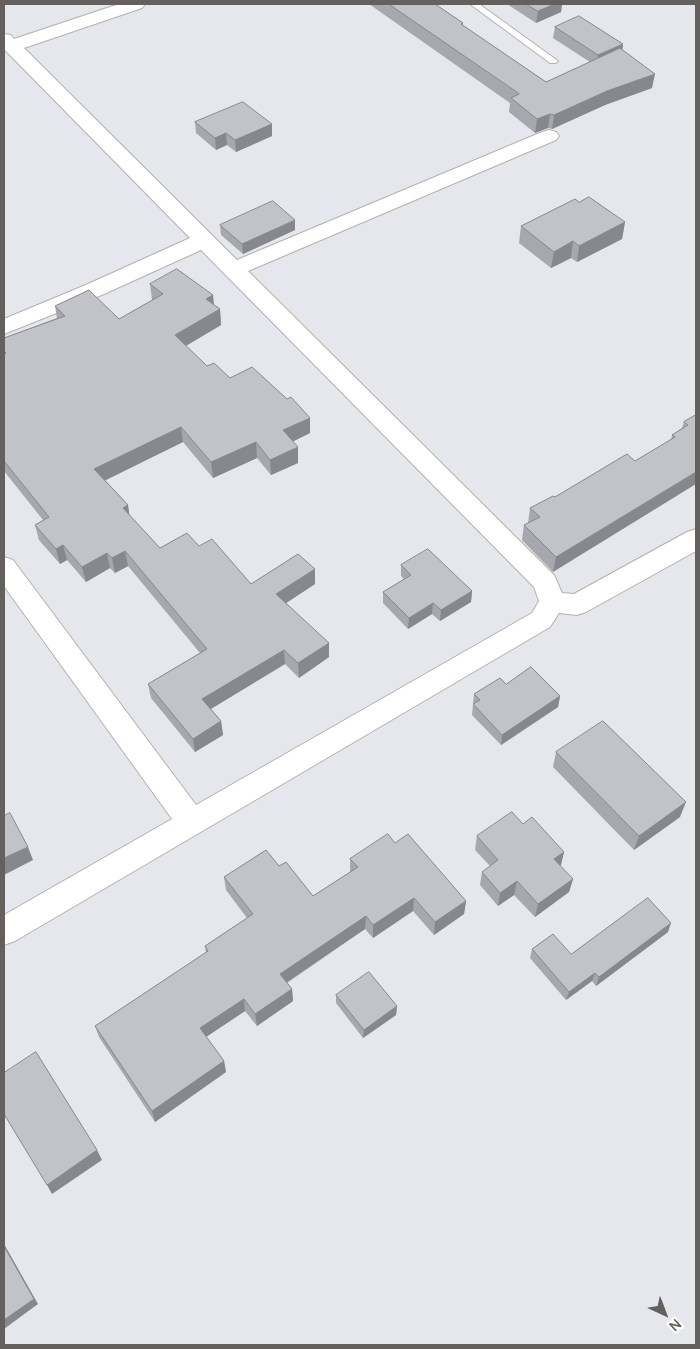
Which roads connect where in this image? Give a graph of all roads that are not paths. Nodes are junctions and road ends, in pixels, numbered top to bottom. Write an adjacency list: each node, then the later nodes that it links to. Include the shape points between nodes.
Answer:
1 (136, 4): 3 (street)
2 (474, 4): 4 (lane)
3 (8, 43): 6 (street)
4 (553, 61)
5 (549, 136): 7 (street)
6 (205, 240): 7 (street); 8 (street)
7 (234, 269): 11 (street, via 545,582)
8 (4, 327)
9 (696, 539): 11 (street, via 577,605)
10 (4, 567): 12 (street)
11 (552, 602): 12 (street, via 540,620)
12 (192, 823): 13 (street)
13 (4, 931)

